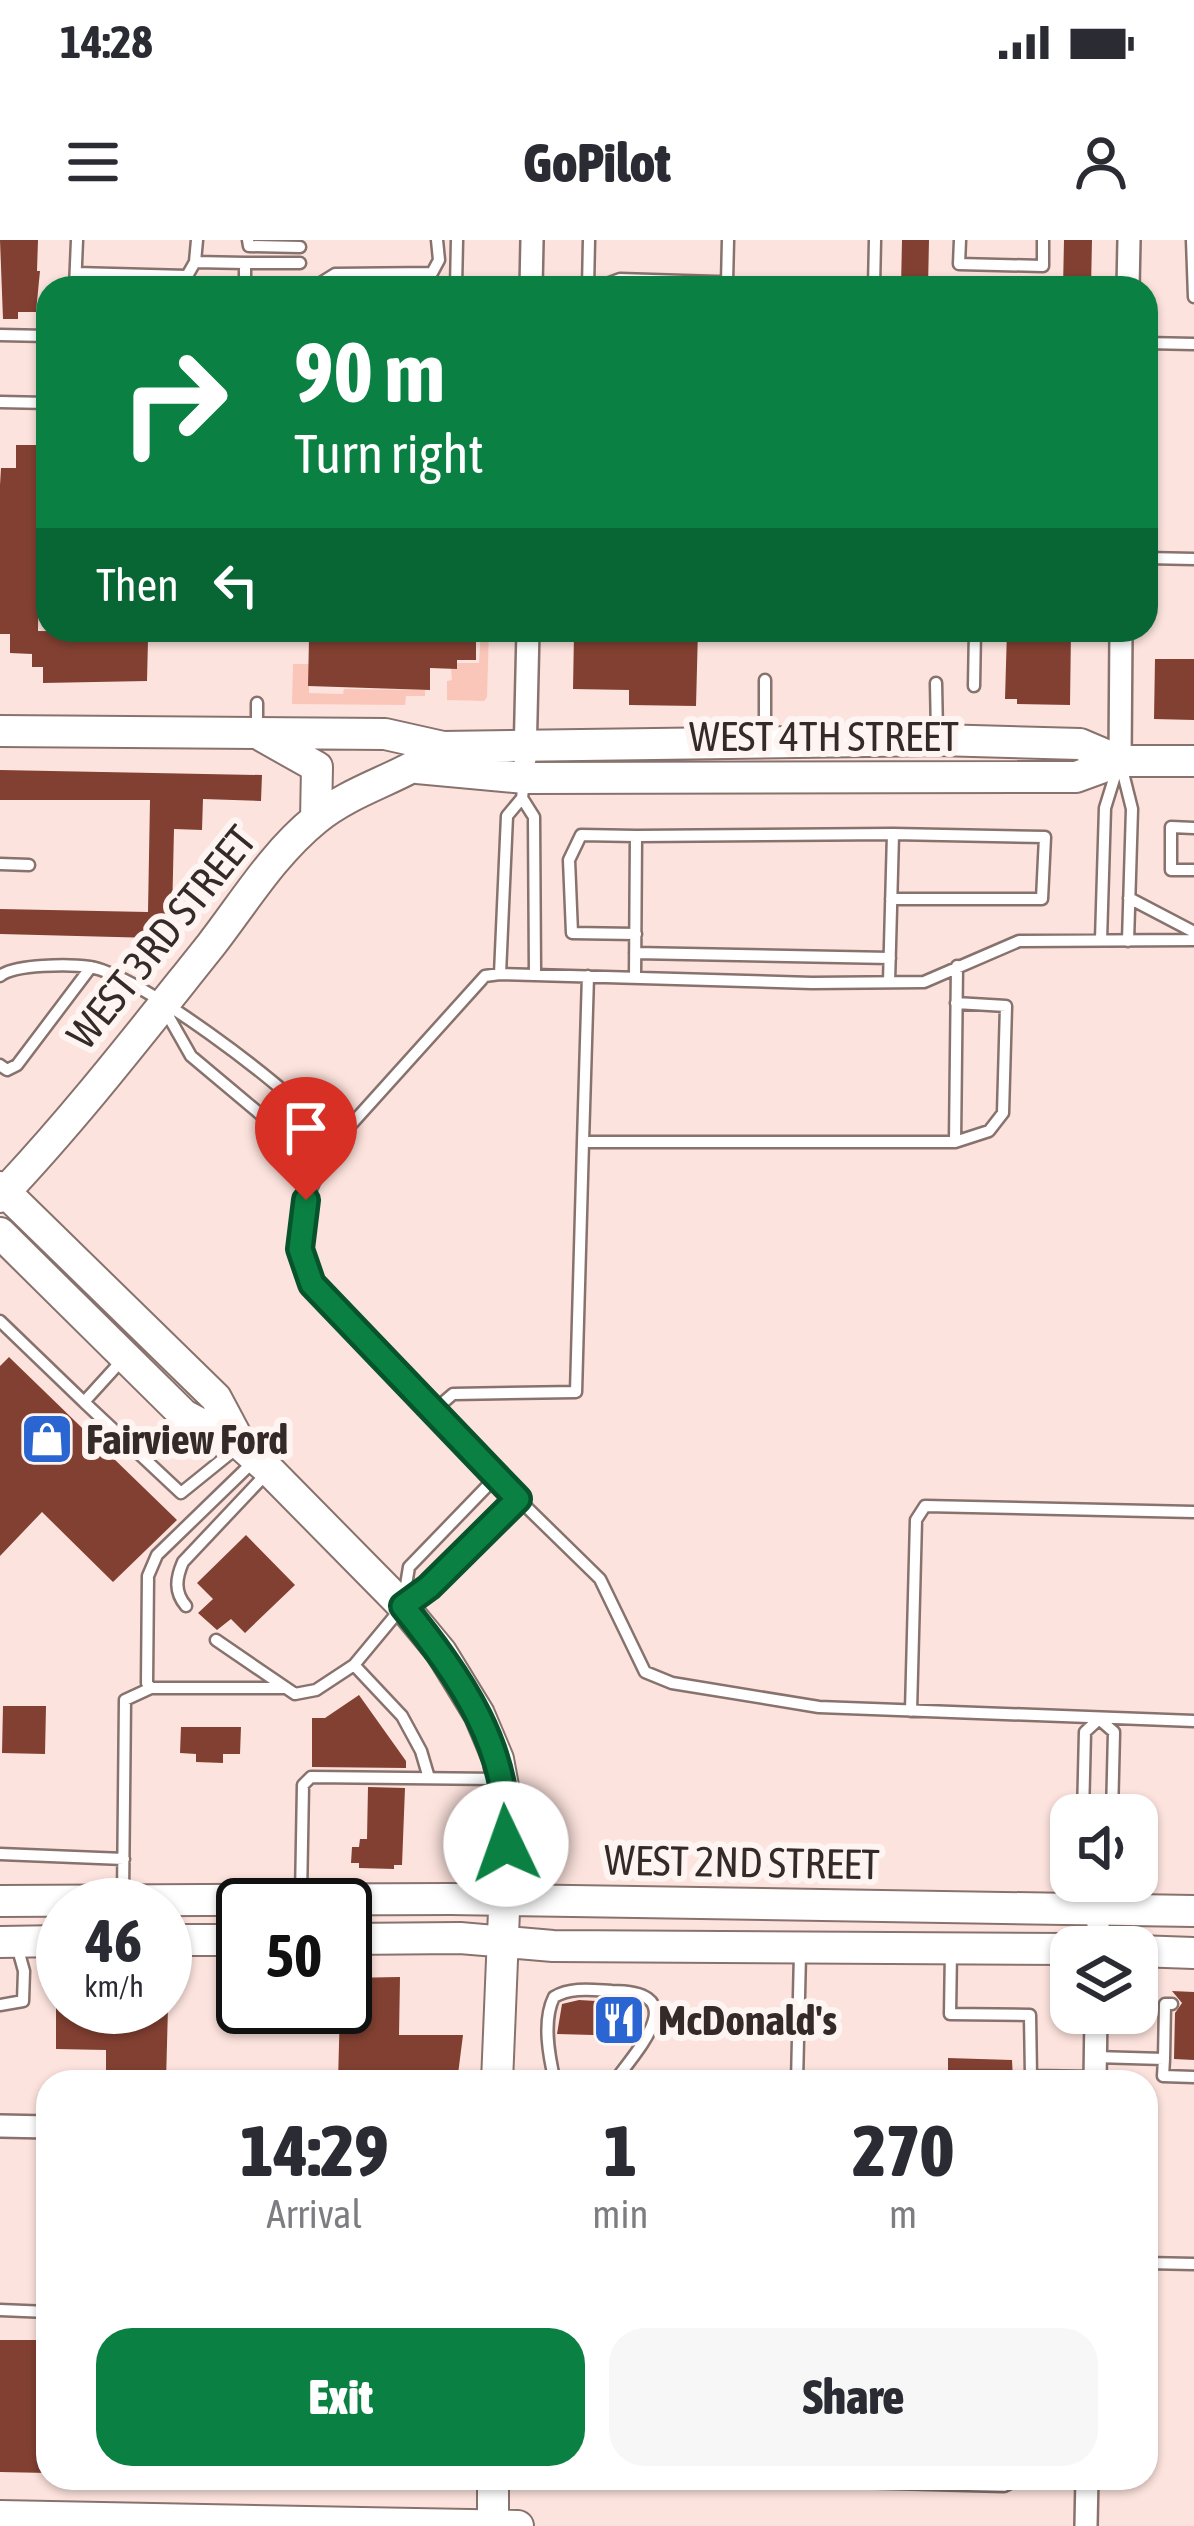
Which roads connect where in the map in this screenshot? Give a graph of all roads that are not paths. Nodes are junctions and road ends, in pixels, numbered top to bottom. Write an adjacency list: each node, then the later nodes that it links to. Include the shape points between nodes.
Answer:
1 (77, 240): 18 (lane)
2 (196, 240): 15 (lane)
3 (248, 240): 14 (lane)
4 (437, 240): 22 (lane, via 432,273)
5 (458, 240): 23 (lane)
6 (532, 240): 24 (street)
7 (589, 240): 25 (lane)
8 (728, 240): 26 (lane)
9 (875, 240): 27 (lane)
10 (959, 240): 11 (lane, via 959,265 1042,266)
11 (1043, 240)
12 (1129, 240): 28 (street)
13 (1192, 240): 29 (lane)
14 (300, 243): 17 (lane)
15 (194, 262): 16 (lane); 18 (lane, via 187,276)
16 (245, 263): 17 (lane); 20 (lane)
17 (300, 263): 21 (lane)
18 (76, 273): 19 (lane)
19 (76, 276)
20 (245, 276)
21 (295, 276)
22 (332, 276)
23 (456, 276)
24 (531, 276)
25 (591, 276)
26 (727, 276)
27 (874, 276)
28 (1128, 276)
29 (1194, 297)
30 (0, 335): 31 (lane)
31 (36, 336)
32 (1158, 344): 33 (lane)
33 (1194, 344)
34 (0, 402): 35 (lane)
35 (36, 403)
36 (1158, 558): 37 (lane)
37 (1194, 560)
38 (528, 642): 48 (street)
39 (975, 642): 43 (lane)
40 (1121, 642): 50 (street)
41 (766, 680): 47 (lane)
42 (936, 683): 46 (lane)
43 (974, 686)
44 (257, 718): 45 (main road); 49 (main road); 54 (main road, via 317,767)
45 (0, 730)
46 (937, 740): 47 (main road, WEST 4TH STREET); 50 (main road, WEST 4TH STREET, via 1080,744)
47 (765, 742): 48 (main road, WEST 4TH STREET)
48 (526, 744): 49 (main road); 53 (street)
49 (443, 747): 52 (main road, WEST 3RD STREET)
50 (1120, 761): 51 (main road, WEST 4TH STREET); 53 (main road, WEST 4TH STREET, via 1076,777); 61 (lane, via 1132,808); 65 (lane, via 1105,808)
51 (1194, 761)
52 (417, 769): 53 (main road, WEST 3RD STREET); 54 (main road, WEST 3RD STREET)
53 (523, 788): 72 (lane, via 507,816); 73 (lane, via 534,817)
54 (316, 819): 80 (main road, WEST 3RD STREET, via 272,862)
55 (1194, 828): 60 (lane, via 1172,827 1171,870)
56 (893, 834): 57 (lane); 62 (lane); 62 (lane, via 1045,837 1042,899)
57 (636, 836): 63 (lane); 63 (lane, via 581,835 568,860 572,933)
58 (0, 865): 59 (lane)
59 (29, 865)
60 (1194, 870)
61 (1129, 898): 64 (lane); 66 (lane)
62 (891, 899): 69 (lane)
63 (636, 934): 67 (lane)
64 (1194, 936): 66 (lane)
65 (1101, 940): 66 (lane); 70 (lane, via 1019,941)
66 (1128, 940)
67 (635, 953): 68 (lane); 76 (lane)
68 (790, 956): 69 (lane); 77 (lane)
69 (890, 958): 78 (lane)
70 (957, 966): 78 (lane, via 924,982); 79 (lane)
71 (91, 967): 74 (lane, via 13,968); 80 (lane); 81 (lane, via 17,1065)
72 (500, 974): 73 (lane); 84 (lane, via 484,976)
73 (535, 974): 75 (lane)
74 (0, 976)
75 (588, 976): 76 (lane); 82 (lane)
76 (635, 977): 77 (lane)
77 (790, 982): 78 (lane)
78 (889, 982)
79 (956, 1003): 83 (lane); 83 (lane, via 1006,1006 1004,1113 988,1131)
80 (161, 1004): 84 (lane, via 210,1033 321,1126); 84 (lane, via 191,1056 303,1150); 85 (main road, WEST 3RD STREET)
81 (0, 1065)
82 (583, 1142): 83 (lane); 90 (lane, via 576,1392 453,1394)
83 (955, 1142)
84 (330, 1148): 90 (lane, via 299,1229 312,1284)
85 (1, 1192): 88 (main road)
86 (0, 1233): 88 (main road)
87 (0, 1321): 89 (lane)
88 (138, 1346): 89 (lane); 91 (main road, via 216,1398)
89 (84, 1402): 91 (lane, via 181,1493)
90 (432, 1412): 92 (lane)
91 (256, 1458): 95 (lane, via 183,1562 176,1578); 96 (main road); 99 (lane, via 157,1555 148,1576)
92 (496, 1478): 93 (lane); 96 (lane, via 409,1567)
93 (518, 1499): 96 (lane); 101 (lane, via 600,1579 646,1672 819,1707)
94 (1194, 1512): 101 (lane, via 925,1506 916,1520)
95 (186, 1606)
96 (403, 1606): 98 (lane); 105 (main road, via 479,1714)
97 (216, 1640): 100 (lane)
98 (354, 1665): 100 (lane, via 316,1690); 104 (lane, via 402,1716)
99 (151, 1688): 100 (lane); 109 (lane, via 125,1700)
100 (286, 1688)
101 (911, 1711): 102 (lane)
102 (1099, 1719): 103 (lane); 106 (lane, via 1085,1732); 107 (lane, via 1114,1732)
103 (1194, 1720)
104 (429, 1778): 105 (lane); 111 (lane, via 311,1777 303,1785)
105 (502, 1779): 115 (main road)
106 (1084, 1794)
107 (1113, 1794)
108 (0, 1854): 109 (lane)
109 (124, 1859): 110 (lane)
110 (124, 1878)
111 (301, 1878)
112 (0, 1901): 114 (main road, WEST 2ND STREET)
113 (372, 1901): 115 (main road, WEST 2ND STREET)
114 (36, 1902)
115 (502, 1902): 118 (main road, WEST 2ND STREET); 123 (main road)
116 (1094, 1902): 118 (lane)
117 (1102, 1902): 118 (lane)
118 (1098, 1910): 119 (main road, WEST 2ND STREET); 120 (street)
119 (1194, 1911)
120 (1098, 1926)
121 (36, 1929): 124 (main road)
122 (372, 1939): 123 (main road, WEST 2ND STREET)
123 (500, 1941): 125 (main road, WEST 2ND STREET); 134 (main road)
124 (8, 1942): 131 (lane, via 24,1970 23,2001)
125 (800, 1946): 126 (main road, WEST 2ND STREET); 137 (lane)
126 (951, 1947): 127 (main road, WEST 2ND STREET); 138 (lane, via 950,2014 1030,2015)
127 (1050, 1949)
128 (1158, 1952): 129 (main road)
129 (1194, 1953)
130 (1172, 2004): 133 (lane, via 1165,2003)
131 (0, 2005)
132 (1096, 2034): 139 (street)
133 (1167, 2052): 140 (lane); 141 (lane, via 1163,2076)
134 (497, 2070)
135 (552, 2070): 136 (lane, via 554,1997 637,1991 653,2006 653,2029)
136 (623, 2070)
137 (797, 2070)
138 (1031, 2070)
139 (1095, 2070)
140 (1102, 2070)
141 (1194, 2077)
142 (0, 2126): 143 (street)
143 (36, 2128)
144 (1158, 2264): 145 (lane)
145 (1194, 2264)
146 (0, 2310): 147 (lane)
147 (36, 2312)
148 (493, 2490): 152 (main road)
149 (1086, 2490): 154 (street)
150 (0, 2516): 151 (main road)
151 (155, 2522): 152 (main road)
152 (492, 2526): 153 (main road)
153 (518, 2526)
154 (1085, 2526)

